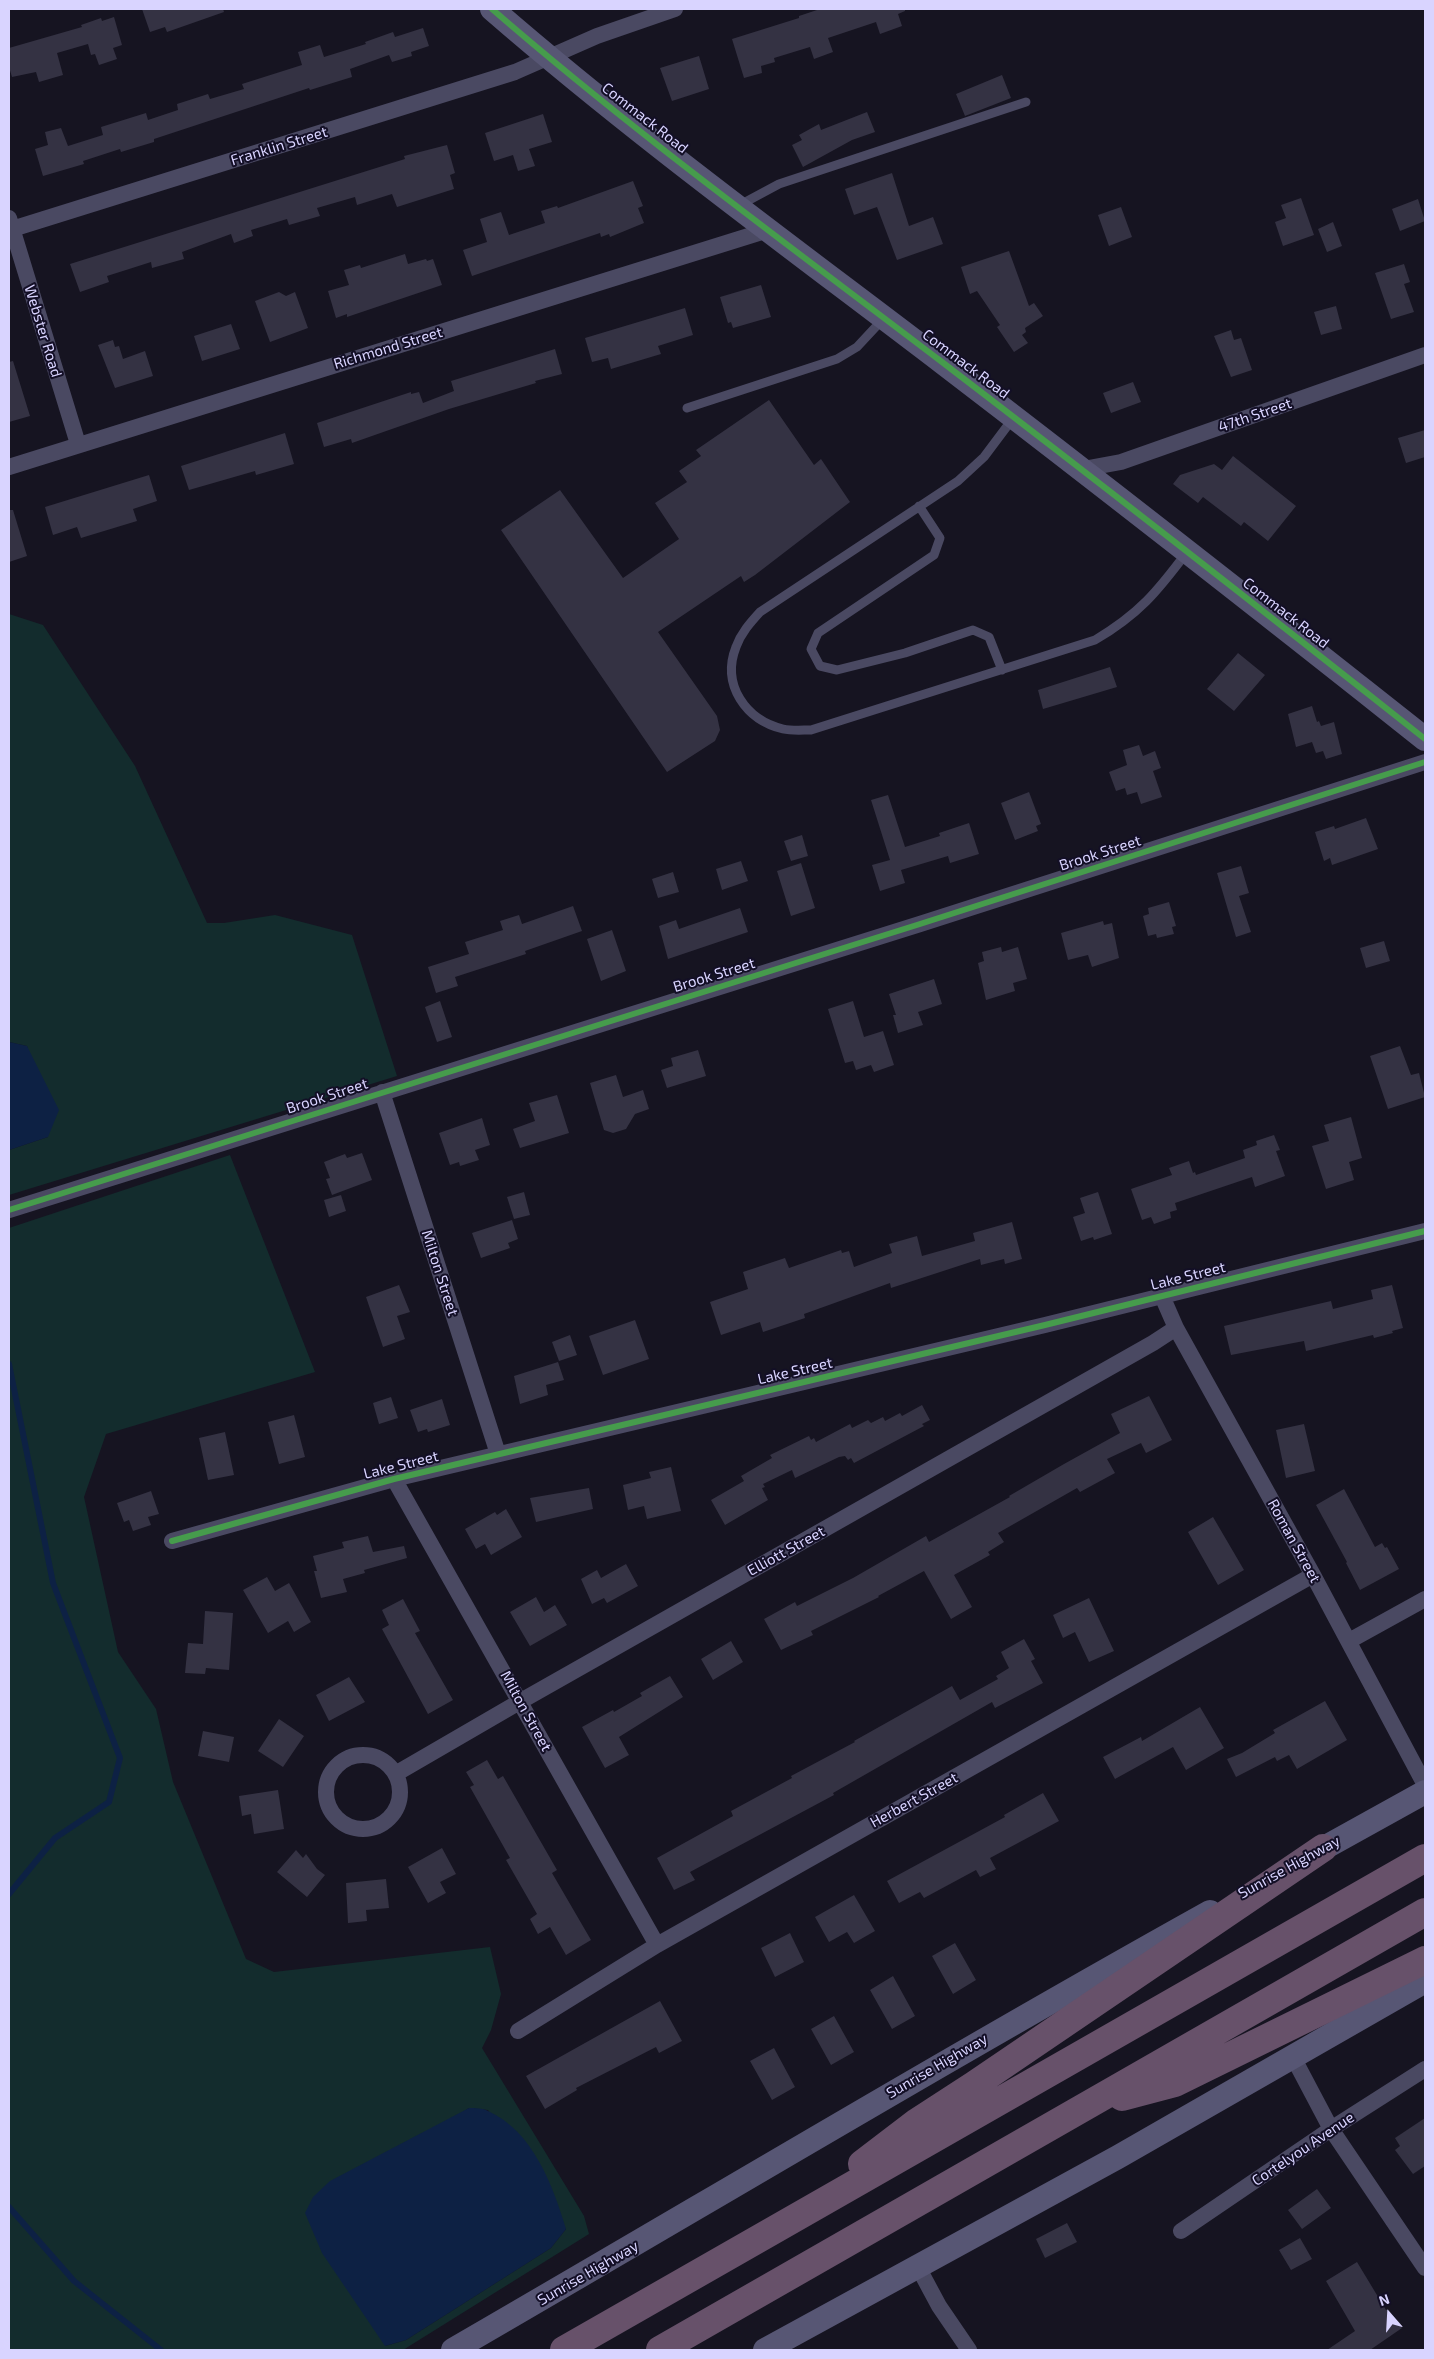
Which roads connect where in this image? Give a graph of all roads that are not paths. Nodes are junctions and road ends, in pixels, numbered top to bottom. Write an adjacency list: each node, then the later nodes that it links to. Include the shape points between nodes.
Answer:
1 (492, 9): 3 (main road, Commack Road)
2 (675, 9): 3 (street, Franklin Street)
3 (547, 56): 5 (main road, Commack Road); 6 (street, Franklin Street, via 515,72)
4 (1026, 102): 5 (lane, via 779,184)
5 (737, 206): 7 (main road, Commack Road)
6 (10, 226): 12 (street, Webster Road)
7 (768, 230): 8 (main road, Commack Road); 12 (street, Richmond Street)
8 (884, 318): 10 (lane, via 857,347 837,359); 11 (main road, Commack Road)
9 (1425, 355): 14 (street, 47th Street, via 1121,462)
10 (687, 408)
11 (1014, 417): 14 (main road, Commack Road); 15 (lane, via 984,457 958,481)
12 (78, 444): 13 (street, Richmond Street)
13 (9, 467)
14 (1083, 470): 16 (main road, Commack Road)
15 (919, 506): 17 (lane, via 940,538 934,555 818,634 811,649 820,666 837,670 905,653 973,630 989,637); 17 (lane, via 760,612 746,627 736,647 730,668 734,689 745,707 761,721 784,729 811,730)
16 (1187, 551): 17 (lane, via 1146,603 1123,624 1095,640); 18 (main road, Commack Road)
17 (1002, 670)
18 (1425, 739)
19 (1425, 762): 20 (street, Brook Street)
20 (382, 1092): 21 (street, Brook Street); 25 (street, Milton Street)
21 (9, 1210)
22 (1425, 1231): 23 (street, Lake Street)
23 (1162, 1296): 24 (street, Roman Street); 25 (street, Lake Street)
24 (1176, 1328): 28 (street, Roman Street); 31 (street, Elliott Street, via 1153,1344)
25 (498, 1454): 26 (street, Lake Street)
26 (394, 1479): 27 (street, Lake Street); 31 (street, Milton Street)
27 (172, 1541)
28 (1313, 1575): 30 (street, Roman Street); 38 (street, Herbert Street)
29 (1425, 1599): 30 (street)
30 (1348, 1641): 33 (street, Roman Street)
31 (521, 1701): 32 (street, Elliott Street); 38 (street, Milton Street)
32 (397, 1773): 32 (street, via 379,1757 356,1755 349,1758 335,1766 325,1788 330,1811 347,1827 371,1829 391,1818 401,1796)
33 (1425, 1786)
34 (1425, 1792): 35 (main road, Sunrise Highway)
35 (1323, 1848): 46 (highway, via 917,2122); 50 (main road, Sunrise Highway, via 989,2036)
36 (1425, 1858): 46 (highway)
37 (1425, 1912): 44 (highway)
38 (657, 1945): 41 (street, Herbert Street)
39 (1425, 1960): 44 (highway, via 1175,2083)
40 (1425, 1981): 42 (main road)
41 (518, 2031)
42 (1293, 2057): 45 (street); 48 (main road, via 1068,2185)
43 (1425, 2069): 45 (street, Cortelyou Avenue)
44 (1085, 2107): 52 (highway)
45 (1331, 2129): 47 (street, Cortelyou Avenue); 49 (street)
46 (777, 2229): 51 (highway)
47 (1181, 2230)
48 (917, 2265): 53 (main road); 54 (street, via 939,2306)
49 (1425, 2268)
50 (453, 2350)
51 (564, 2350)
52 (660, 2350)
53 (765, 2350)
54 (969, 2350)

